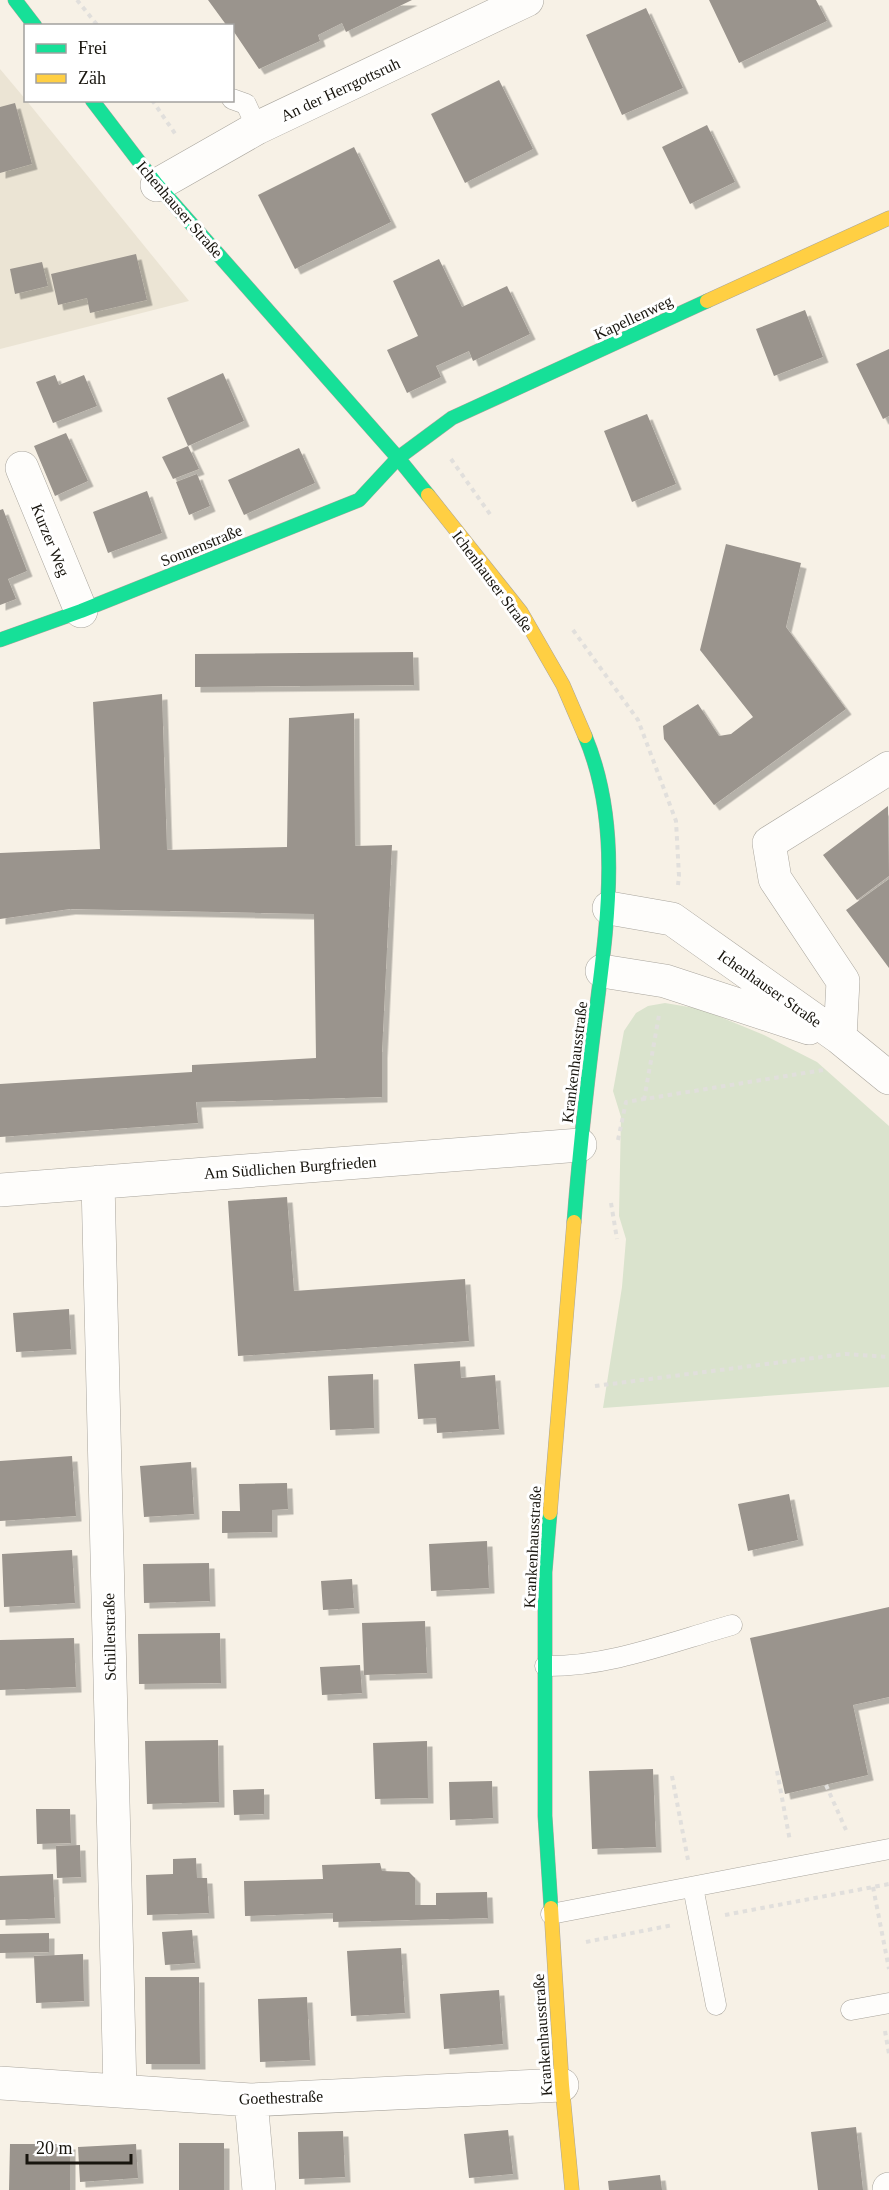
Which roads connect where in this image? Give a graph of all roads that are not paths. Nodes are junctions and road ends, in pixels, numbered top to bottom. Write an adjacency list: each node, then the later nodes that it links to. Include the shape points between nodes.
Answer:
1 (15, 0): 3 (street)
2 (527, 0): 6 (street, An der Herrgottsruh)
3 (33, 24)
4 (234, 100): 6 (lane, via 246,104)
5 (94, 102): 7 (street, Ichenhauser Straße)
6 (257, 128): 7 (street, An der Herrgottsruh)
7 (157, 184): 9 (street, Ichenhauser Straße)
8 (889, 218): 9 (street, Kapellenweg, via 452,418)
9 (398, 458): 11 (street, Sonnenstraße, via 359,500); 14 (street, Ichenhauser Straße, via 521,612 563,686 592,753 608,824)
10 (22, 468): 11 (street, Kurzer Weg)
11 (81, 611): 12 (street, Sonnenstraße)
12 (0, 640)
13 (889, 768): 16 (street, via 769,843 774,879 843,981)
14 (609, 908): 15 (street, Krankenhausstraße); 16 (street, Ichenhauser Straße, via 672,919)
15 (602, 972): 16 (street, Ichenhauser Straße, via 665,981); 18 (street, Krankenhausstraße)
16 (840, 1038): 17 (street, Ichenhauser Straße)
17 (889, 1078)
18 (580, 1145): 19 (street, Am Südlichen Burgfrieden); 22 (street, Krankenhausstraße, via 545,1572)
19 (98, 1182): 20 (street, Am Südlichen Burgfrieden); 31 (street, Schillerstraße)
20 (0, 1190)
21 (732, 1625): 22 (lane, via 601,1662)
22 (545, 1666): 25 (street, Krankenhausstraße, via 544,1816)
23 (889, 1850): 24 (lane)
24 (693, 1887): 25 (lane); 27 (lane)
25 (551, 1914): 30 (street, Krankenhausstraße)
26 (889, 2003): 28 (lane)
27 (716, 2005)
28 (851, 2010)
29 (0, 2083): 31 (street, Goethestraße)
30 (562, 2085): 32 (street, Goethestraße); 34 (street, Krankenhausstraße)
31 (120, 2091): 32 (street, Goethestraße)
32 (251, 2100): 33 (street)
33 (258, 2190)
34 (572, 2190)

